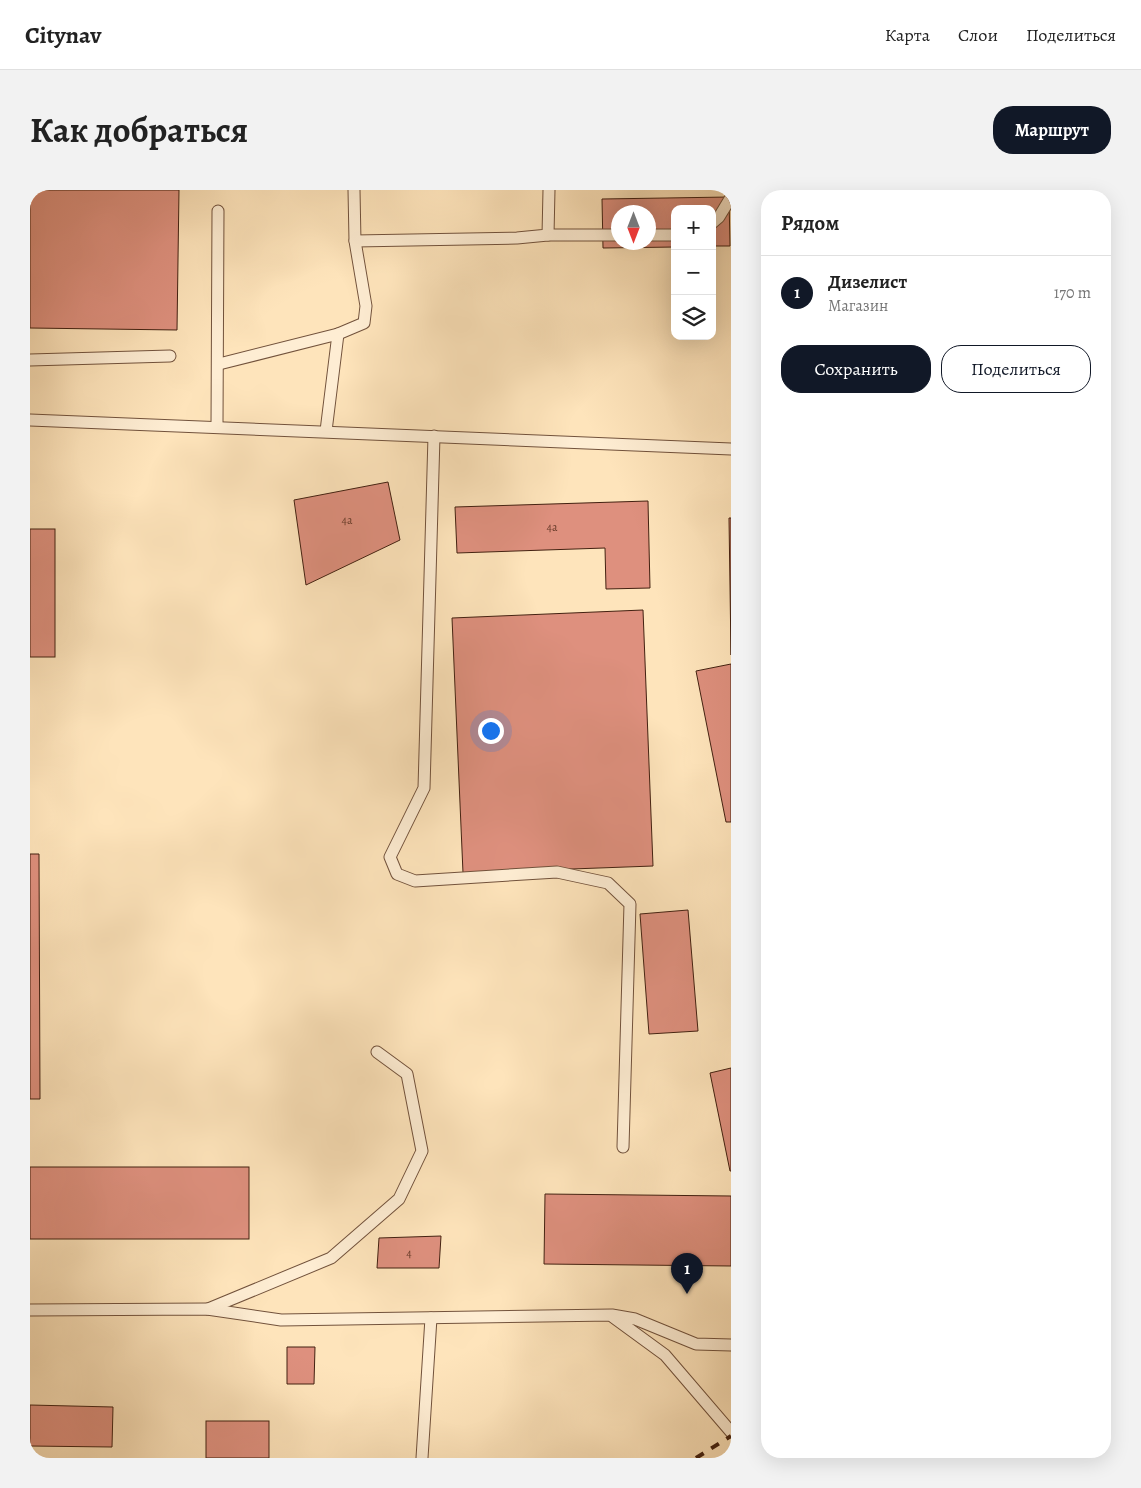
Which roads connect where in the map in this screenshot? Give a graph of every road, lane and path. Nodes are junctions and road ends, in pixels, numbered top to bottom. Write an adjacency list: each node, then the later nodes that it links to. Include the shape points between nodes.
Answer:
1 (354, 190): 10 (lane)
2 (549, 190): 6 (lane)
3 (731, 197): 5 (lane)
4 (218, 211): 14 (lane)
5 (716, 220)
6 (548, 235): 7 (lane); 10 (lane)
7 (611, 235)
8 (656, 235): 9 (lane)
9 (671, 235)
10 (355, 240): 11 (lane, via 366,306 364,323)
11 (338, 334): 14 (lane); 17 (lane)
12 (170, 356): 13 (lane)
13 (30, 360)
14 (219, 364): 16 (lane)
15 (30, 420): 16 (lane)
16 (217, 426): 17 (lane)
17 (326, 432): 18 (lane)
18 (434, 436): 19 (lane); 21 (lane, via 424,788 390,857 397,874 415,881 557,872 608,883 630,904)
19 (731, 449)
20 (377, 1052): 22 (lane, via 407,1074 422,1151 399,1199 332,1258)
21 (623, 1147)
22 (206, 1309): 23 (lane); 25 (lane, via 281,1320)
23 (30, 1310)
24 (612, 1316): 25 (lane); 26 (lane, via 635,1318 696,1344); 27 (lane, via 664,1355)
25 (431, 1318): 28 (lane)
26 (731, 1345)
27 (731, 1432)
28 (422, 1458)

